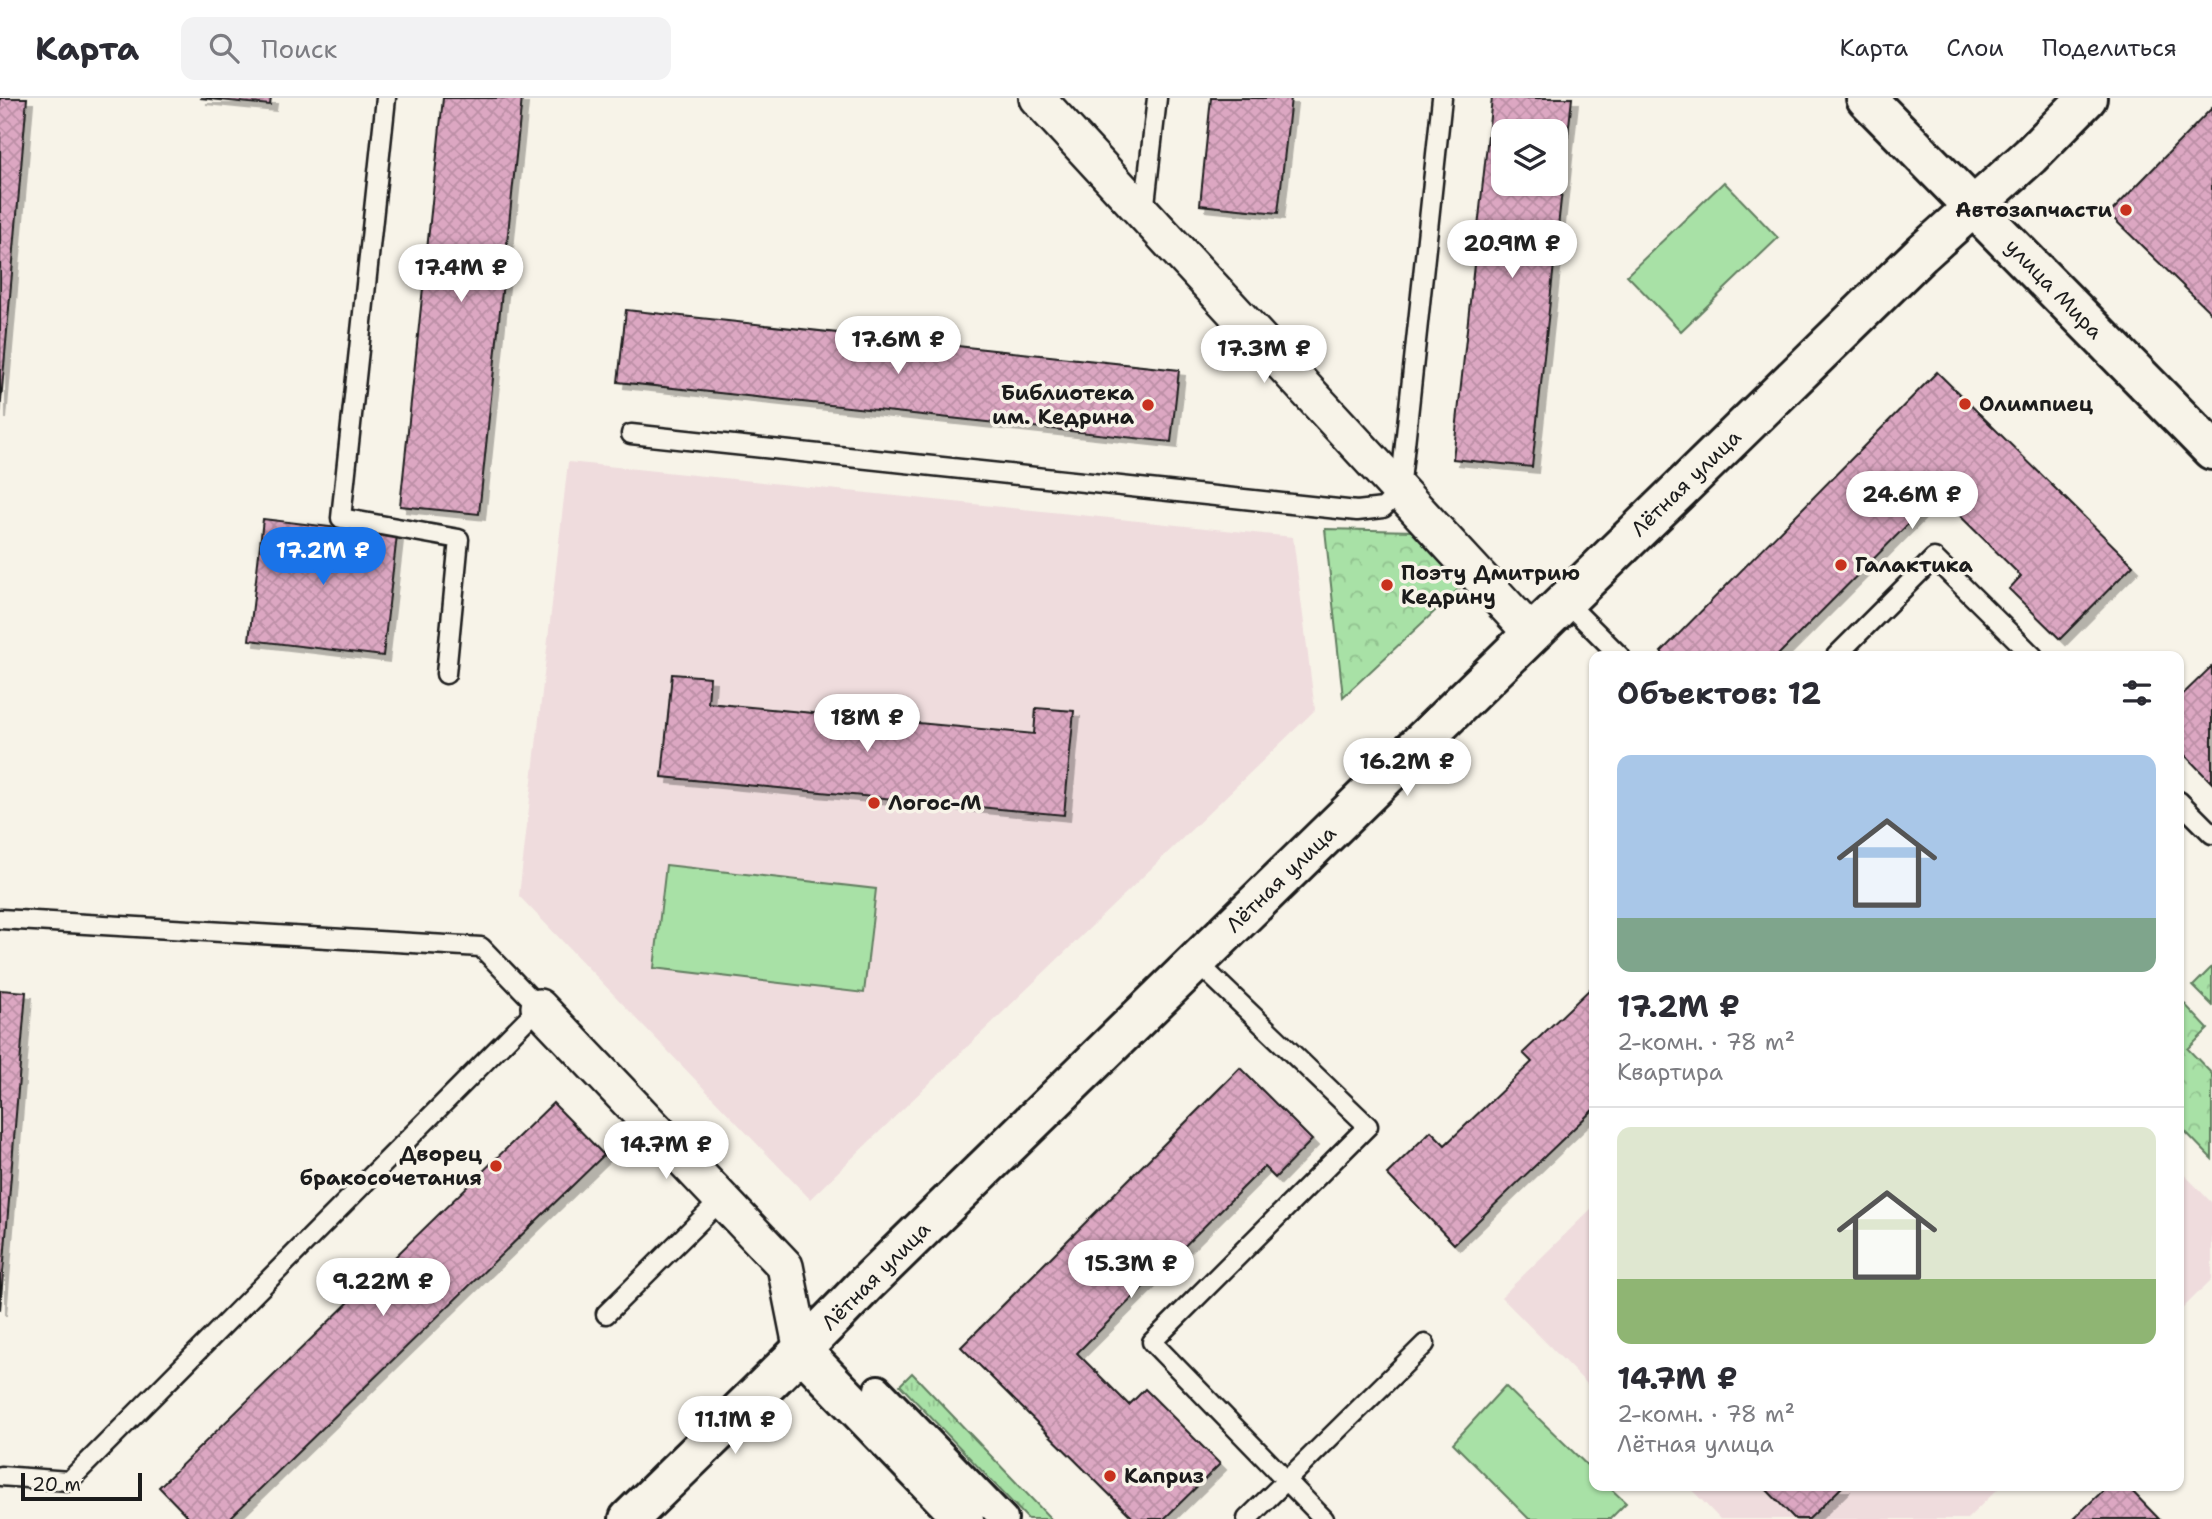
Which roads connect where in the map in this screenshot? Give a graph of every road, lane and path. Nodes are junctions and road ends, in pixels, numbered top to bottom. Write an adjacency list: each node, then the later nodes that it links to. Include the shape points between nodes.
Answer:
1 (386, 98): 17 (lane, via 341,518 459,539)
2 (1037, 98): 8 (street)
3 (1157, 98): 8 (lane)
4 (1442, 98): 11 (lane)
5 (1866, 98): 7 (street, улица Мира)
6 (2087, 98): 7 (street, Лётная улица)
7 (1973, 206): 10 (street, улица Мира); 12 (street, Лётная улица)
8 (1144, 213): 11 (street)
9 (631, 434): 11 (lane, via 1357,511 1383,508)
10 (2212, 450)
11 (1400, 491): 13 (street)
12 (1565, 601): 13 (street, Лётная улица); 14 (lane)
13 (1532, 634): 21 (street, Лётная улица)
14 (1615, 651)
15 (1841, 651): 16 (lane, via 1934,558)
16 (2028, 651)
17 (446, 674)
18 (2184, 806): 19 (lane)
19 (2212, 834)
20 (0, 919): 22 (lane, via 481,947)
21 (1196, 961): 26 (street, Лётная улица); 29 (lane, via 1368,1126 1152,1342)
22 (539, 1007): 23 (street); 28 (lane, via 69,1481)
23 (722, 1199): 24 (lane); 26 (street, via 786,1266)
24 (606, 1314)
25 (1425, 1344): 29 (lane)
26 (802, 1351): 30 (street, Лётная улица); 31 (street)
27 (878, 1389): 32 (street)
28 (0, 1476)
29 (1286, 1480): 33 (lane); 34 (lane)
30 (629, 1519)
31 (964, 1519)
32 (1004, 1519)
33 (1247, 1519)
34 (1324, 1519)

